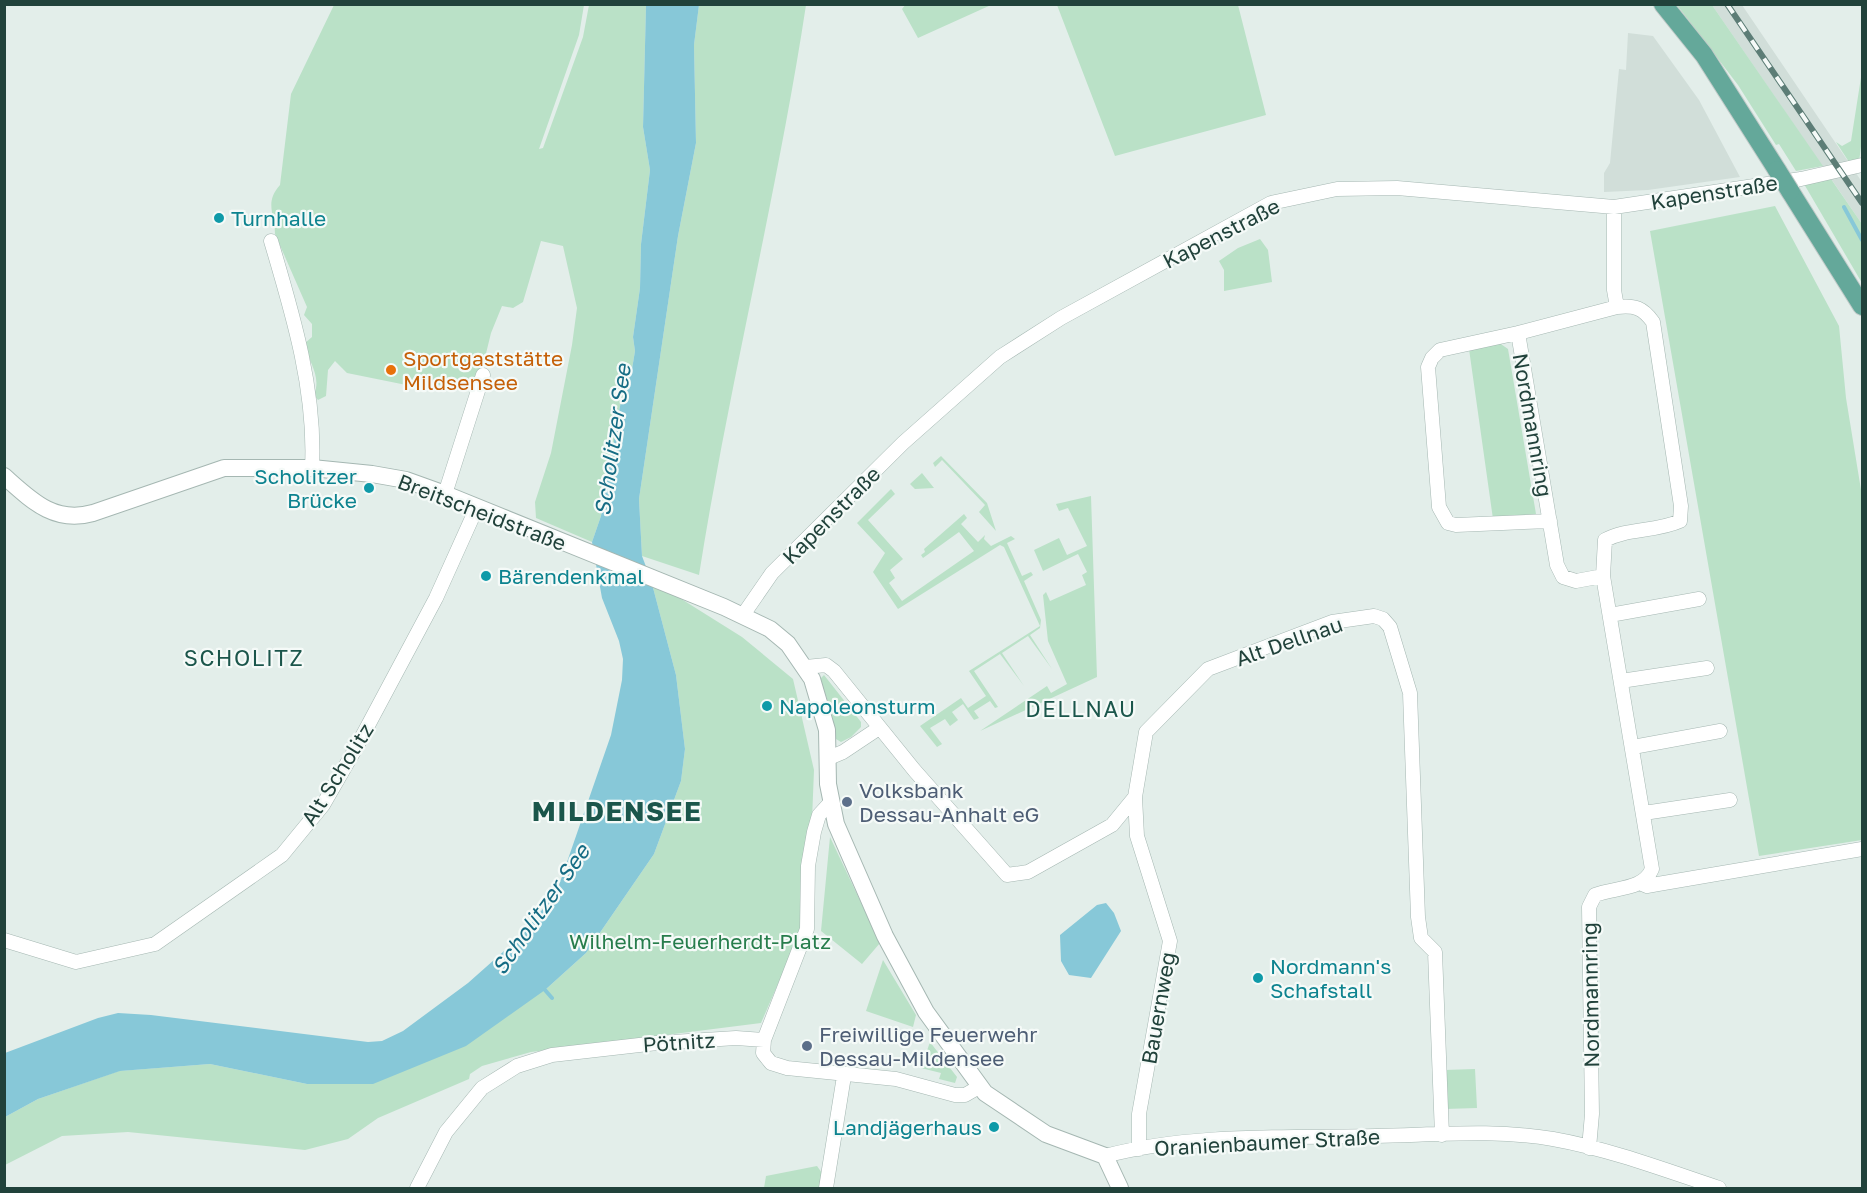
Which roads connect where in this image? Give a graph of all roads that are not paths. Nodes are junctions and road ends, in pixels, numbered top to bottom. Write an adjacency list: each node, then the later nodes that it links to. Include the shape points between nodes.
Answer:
1 (1663, 4): 5 (main road, bridge, via 1704,56)
2 (1863, 165): 3 (street, Kapenstraße)
3 (1614, 207): 6 (street); 16 (street, Kapenstraße, via 1397,188 1337,189 1271,202 1060,318 1000,357 910,436 772,573)
4 (271, 241): 9 (street, via 293,317 312,415)
5 (1863, 306)
6 (1617, 307): 7 (street, Nordmannring); 14 (street, Nordmannring, via 1632,306 1645,311 1653,322 1681,506 1680,521 1665,528 1605,540)
7 (1518, 333): 13 (street, Nordmannring); 13 (street, via 1440,350 1432,358 1428,367 1439,507 1448,523 1456,525)
8 (483, 375): 11 (street)
9 (312, 468): 10 (street, Breitscheidstraße, via 224,468 74,517 55,514 38,505); 11 (street, Breitscheidstraße, via 406,480)
10 (4, 476)
11 (445, 494): 12 (street, Breitscheidstraße)
12 (477, 507): 16 (street, Breitscheidstraße); 33 (street, Alt Scholitz, via 435,598 357,746 323,805 282,855 155,944 76,962)
13 (1550, 521): 14 (street, Nordmannring, via 1557,565 1563,577 1576,581)
14 (1603, 576): 17 (street, Nordmannring)
15 (1699, 599): 17 (street)
16 (742, 615): 18 (street, via 770,629)
17 (1610, 615): 20 (street, Nordmannring)
18 (806, 668): 21 (street, via 826,665 834,671); 24 (street, via 823,710)
19 (1707, 668): 20 (street)
20 (1621, 681): 23 (street, Nordmannring)
21 (879, 728): 24 (street); 29 (street, via 1007,875 1028,872)
22 (1720, 731): 23 (street)
23 (1633, 747): 28 (street, Nordmannring)
24 (829, 758): 27 (street)
25 (1135, 798): 29 (street); 30 (street, Bauernweg); 37 (street, Alt Dellnau, via 1146,732 1208,669 1332,622 1374,616 1385,621 1410,693 1418,917 1421,938 1435,952)
26 (1730, 800): 28 (street)
27 (830, 803): 34 (street, via 819,815 814,832 808,866 807,929); 36 (street, via 846,852 885,936 926,1012)
28 (1644, 813): 32 (street, Nordmannring, via 1652,869)
29 (1112, 825): 30 (street)
30 (1137, 836): 39 (street, Bauernweg, via 1170,941 1139,1114)
31 (1863, 849): 32 (street, via 1669,883)
32 (1640, 883): 38 (street, Nordmannring, via 1595,895 1588,907 1592,1114)
33 (4, 940)
34 (764, 1040): 35 (street, via 763,1053 771,1063); 41 (street, Pötnitz, via 657,1043 552,1055 517,1066 482,1088 446,1132)
35 (844, 1076): 36 (street, via 896,1079 954,1095 965,1095); 42 (street)
36 (980, 1087): 40 (street, via 1046,1134)
37 (1442, 1135): 38 (street, Oranienbaumer Straße, via 1523,1136); 39 (street, Oranienbaumer Straße, via 1226,1140)
38 (1589, 1148): 44 (street, Oranienbaumer Straße)
39 (1139, 1149): 40 (street, Oranienbaumer Straße)
40 (1105, 1156): 43 (street)
41 (417, 1188)
42 (826, 1188)
43 (1120, 1188)
44 (1719, 1188)

